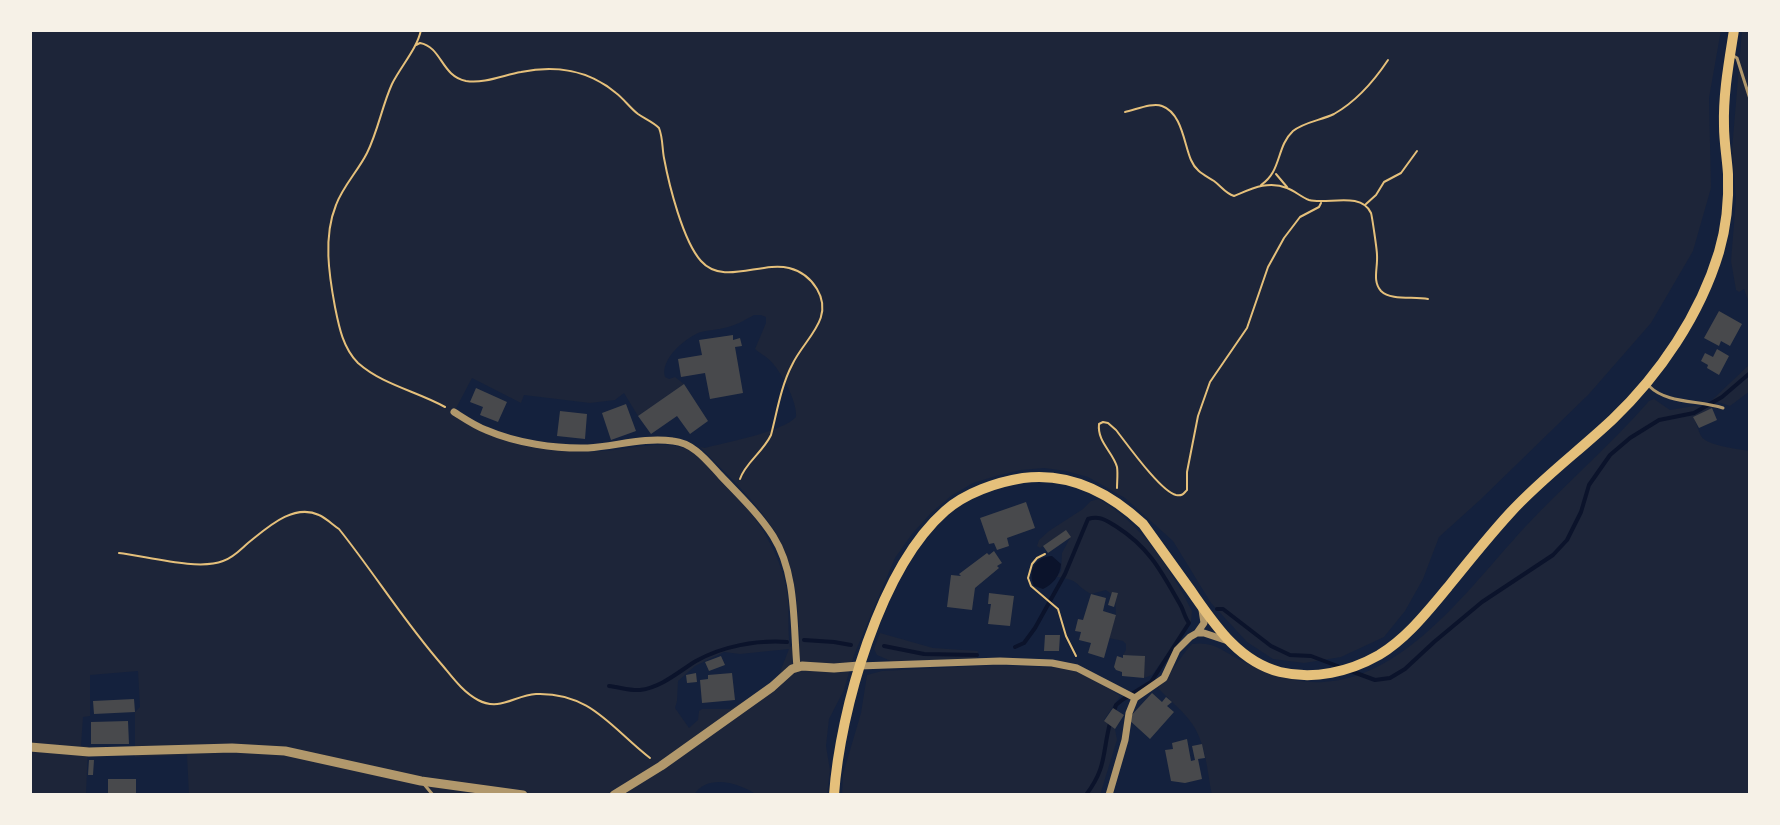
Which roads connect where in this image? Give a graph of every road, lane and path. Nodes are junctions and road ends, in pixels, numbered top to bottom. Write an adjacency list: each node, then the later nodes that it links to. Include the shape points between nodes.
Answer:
1 (421, 30): 3 (path)
2 (1734, 30): 4 (main road)
3 (416, 45): 17 (path, via 389,90 368,152 335,206 329,236 331,286 352,356 382,380); 18 (path, via 429,45 452,75 463,80 547,69 602,83 659,128 681,219 704,264 724,272 788,268 814,284 823,302 822,317 791,365 771,435 742,473)
4 (1730, 54): 6 (lane, via 1737,58); 15 (main road, via 1724,99 1726,221 1719,252 1691,317)
5 (1388, 60): 9 (path, via 1353,101 1294,130)
6 (1750, 99)
7 (1125, 112): 10 (path, via 1164,106 1173,114 1199,172 1234,196)
8 (1417, 151): 13 (path)
9 (1275, 171): 10 (path); 11 (path)
10 (1260, 185): 11 (path)
11 (1288, 188): 12 (path)
12 (1321, 203): 13 (path, via 1343,199); 19 (path, via 1300,217 1284,238 1247,328 1210,382 1183,494 1162,487 1116,430 1099,424 1104,447 1117,466)
13 (1365, 205): 14 (path, via 1372,214 1378,286 1397,298)
14 (1428, 299)
15 (1646, 383): 16 (lane, via 1666,398); 24 (main road, via 1513,510 1417,624 1379,655 1343,671 1301,675 1264,666)
16 (1723, 408)
17 (454, 412): 18 (street, via 488,431 547,445 682,442 699,452)
18 (740, 496): 27 (street, via 774,537 785,562)
19 (1113, 500): 22 (main road, via 1143,524); 26 (main road, via 1080,483 1034,477 1008,480 964,498 945,511 912,549)
20 (119, 553): 30 (path, via 212,564 234,555 276,521 294,513 320,515 339,529 464,691 489,704 540,694 582,702)
21 (1045, 554): 25 (path, via 1032,564 1028,578 1058,609)
22 (1201, 604): 23 (street, via 1204,623); 24 (main road)
23 (1197, 633): 24 (street); 28 (street, via 1177,650 1164,678)
24 (1230, 642)
25 (1077, 659)
26 (859, 666): 27 (street); 28 (street, via 1052,663 1077,668); 35 (main road)
27 (797, 667): 30 (street)
28 (1135, 698): 36 (street)
29 (30, 747): 31 (street, via 89,752 275,750)
30 (661, 766): 34 (street)
31 (421, 781): 32 (lane); 33 (street)
32 (433, 795)
33 (523, 795)
34 (614, 795)
35 (834, 795)
36 (1109, 795)

